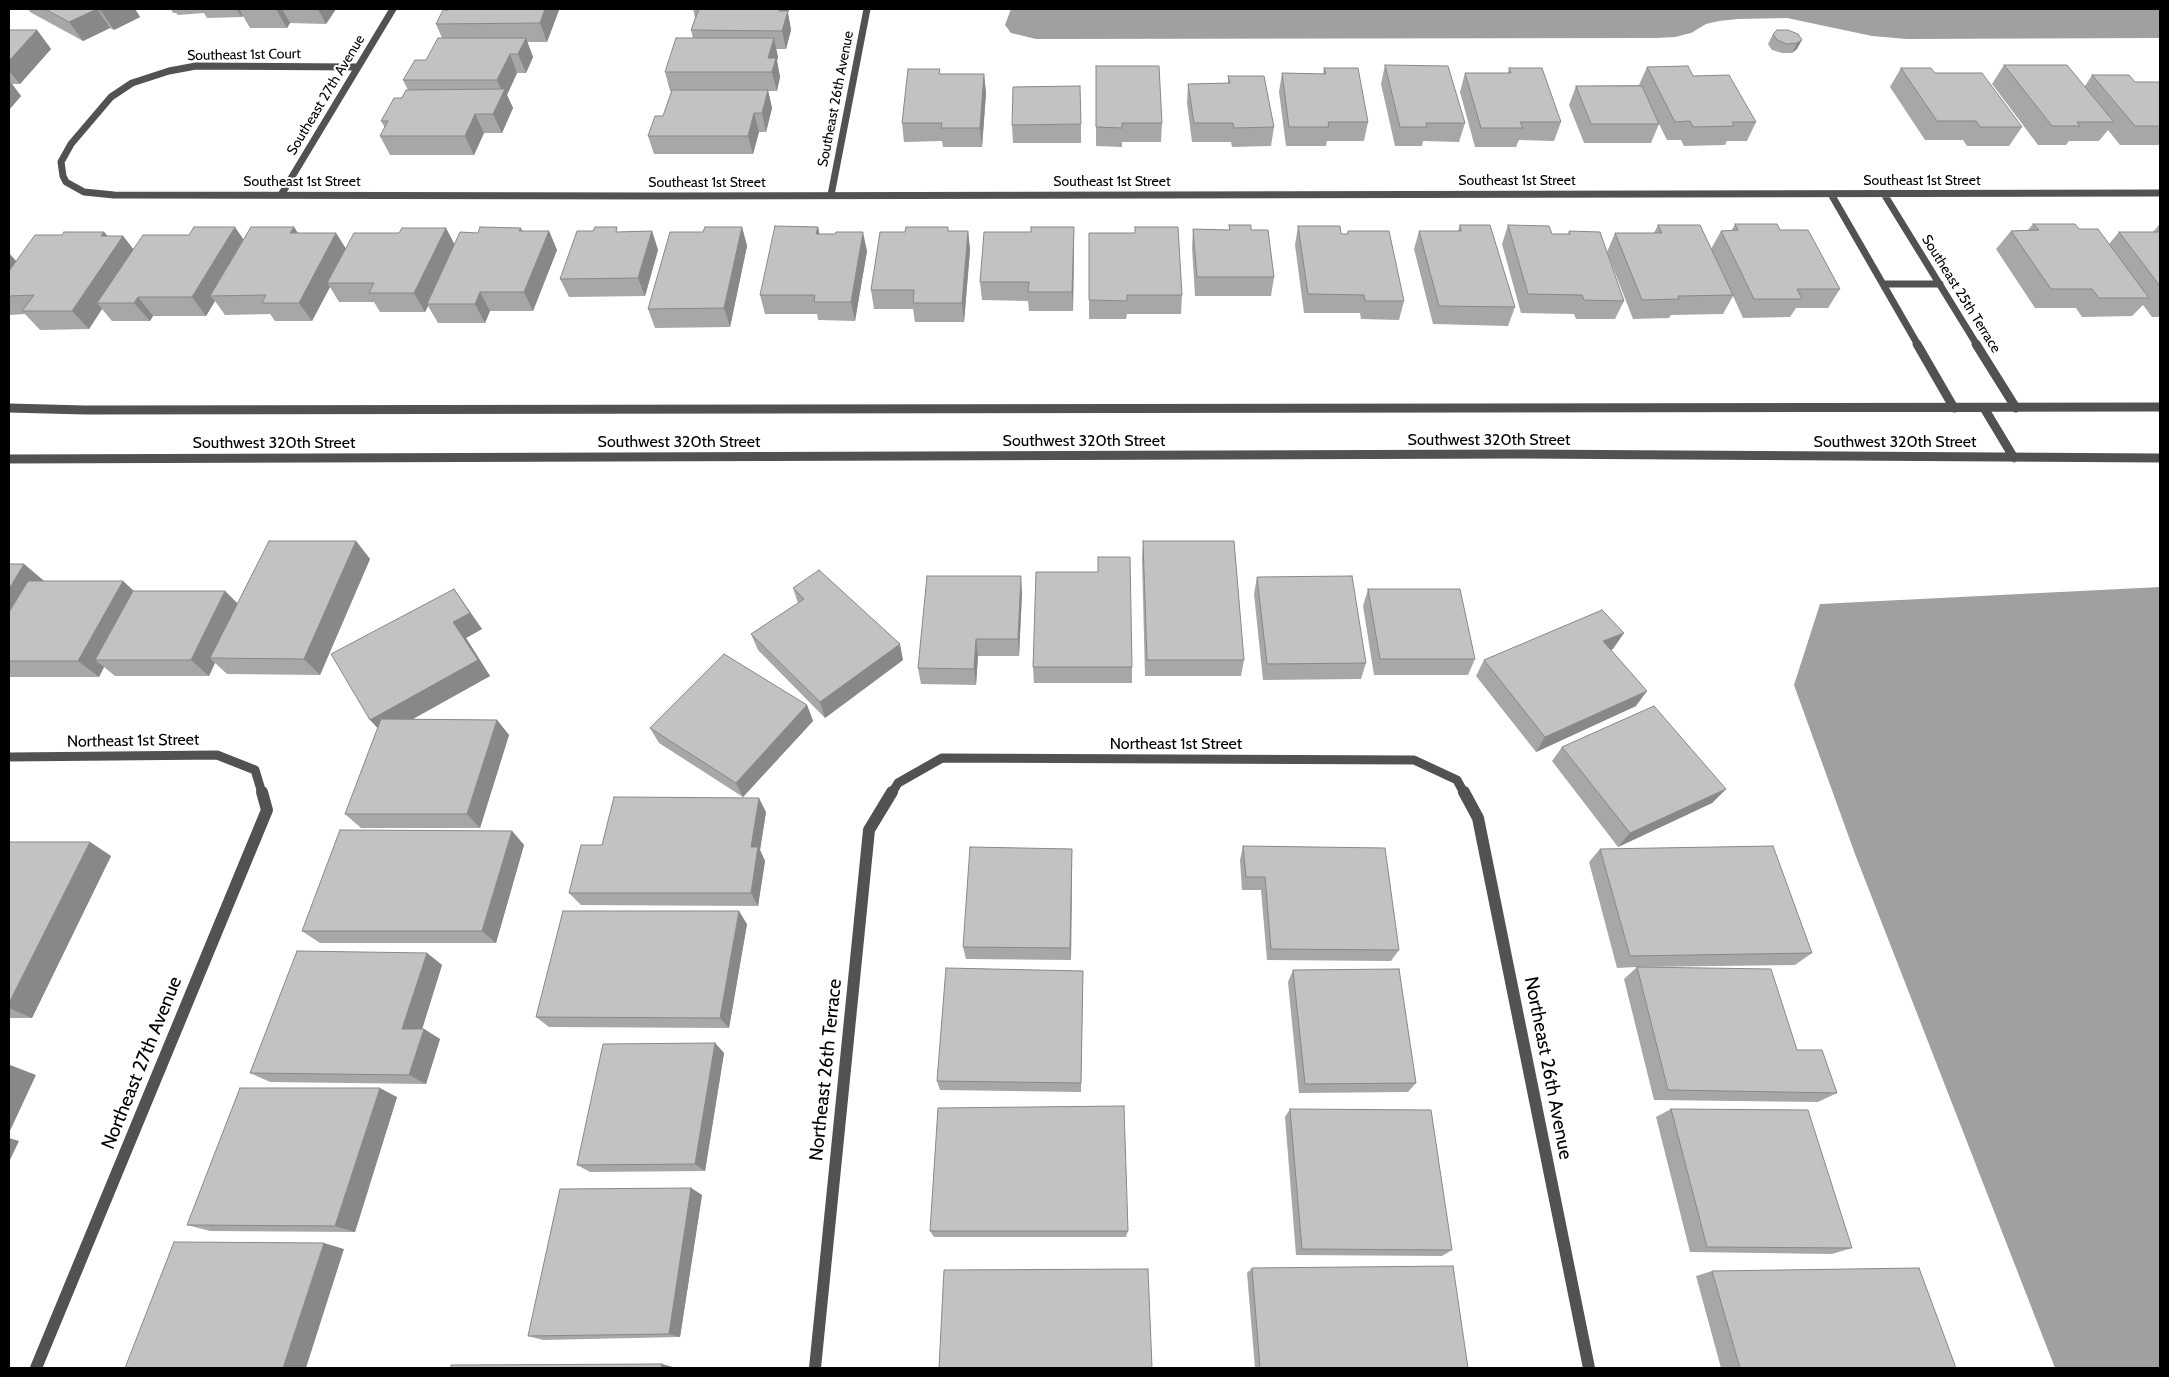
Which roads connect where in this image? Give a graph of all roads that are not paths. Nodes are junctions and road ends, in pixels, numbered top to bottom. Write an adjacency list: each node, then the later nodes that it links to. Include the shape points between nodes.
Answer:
1 (393, 9): 3 (street, Southeast 27th Avenue)
2 (867, 9): 9 (street, Southeast 26th Avenue)
3 (358, 67): 4 (street, Southeast 1st Court, via 196,66 132,83 111,97 65,153 61,168); 8 (street, Southeast 27th Avenue)
4 (66, 182): 8 (street, Southeast 1st Street, via 79,190 97,194)
5 (2160, 193): 7 (street, Southeast 1st Street)
6 (1831, 194): 7 (street, Southeast 1st Street); 9 (street, Southeast 1st Street); 10 (street)
7 (1884, 194): 11 (street, Southeast 25th Terrace)
8 (281, 195): 9 (street, Southeast 1st Street)
9 (831, 195)
10 (1883, 284): 11 (street); 14 (street)
11 (1940, 284): 16 (street, Southeast 25th Terrace)
12 (2160, 407): 16 (street, Southwest 320th Street)
13 (9, 408): 14 (street, Southwest 320th Street)
14 (1954, 408): 15 (street, Southwest 320th Street)
15 (1984, 408): 16 (street, Southwest 320th Street); 17 (street)
16 (2016, 408)
17 (2014, 458): 18 (street, Southwest 320th Street); 19 (street, Southwest 320th Street, via 1502,454)
18 (2160, 458)
19 (9, 459)
20 (9, 757): 21 (street, Northeast 1st Street, via 217,755)
21 (255, 770): 24 (street, Northeast 27th Avenue, via 267,810)
22 (1457, 780): 23 (street, Northeast 1st Street, via 1414,760 942,758); 26 (street, Northeast 26th Avenue, via 1478,818)
23 (898, 783): 25 (street, Northeast 26th Terrace, via 869,830)
24 (36, 1368)
25 (815, 1368)
26 (1589, 1368)

